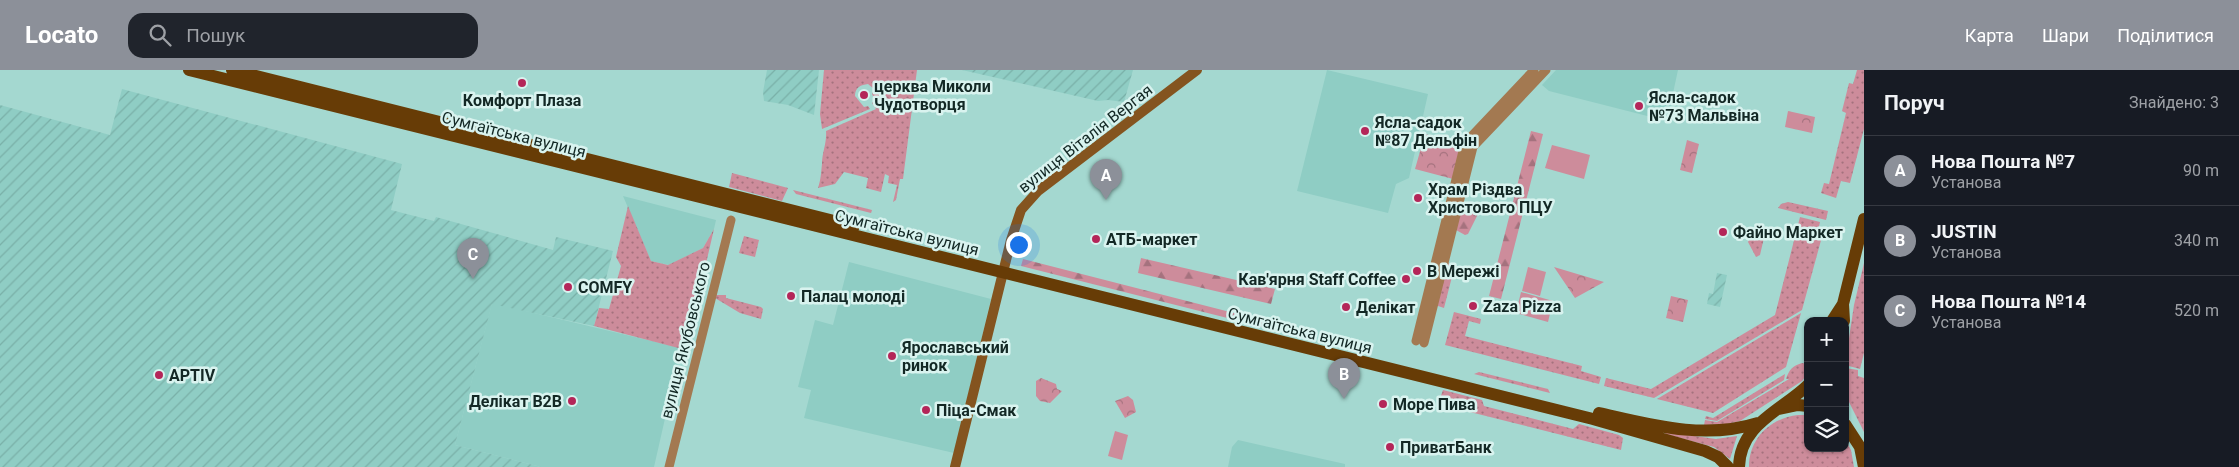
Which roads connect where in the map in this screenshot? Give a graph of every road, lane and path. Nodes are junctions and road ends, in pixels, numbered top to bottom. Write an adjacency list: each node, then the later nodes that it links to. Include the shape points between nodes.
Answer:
1 (189, 70): 6 (main road, Сумгаїтська вулиця)
2 (232, 70): 6 (main road, Сумгаїтська вулиця)
3 (1197, 70): 9 (street, вулиця Віталія Вергая, via 1033,195 1019,216)
4 (1534, 70): 5 (street, via 1465,143 1420,342 1472,147)
5 (1546, 70)
6 (341, 103): 9 (main road, Сумгаїтська вулиця, via 408,126)
7 (1864, 219): 10 (main road)
8 (731, 220): 18 (street, вулиця Якубовського)
9 (1004, 269): 16 (main road, Сумгаїтська вулиця, via 1656,427 1716,432); 19 (street, вулиця Віталія Вергая); 20 (main road, Сумгаїтська вулиця, via 1593,419 1705,451)
10 (1843, 304): 11 (main road); 12 (main road)
11 (1835, 317)
12 (1844, 317)
13 (1804, 388): 15 (main road)
14 (1804, 406): 15 (main road)
15 (1772, 412): 16 (main road)
16 (1758, 423): 21 (main road, via 1743,445)
17 (1849, 427): 22 (main road, via 1860,447)
18 (669, 467)
19 (955, 467)
20 (1728, 467)
21 (1739, 467)
22 (1864, 467)

